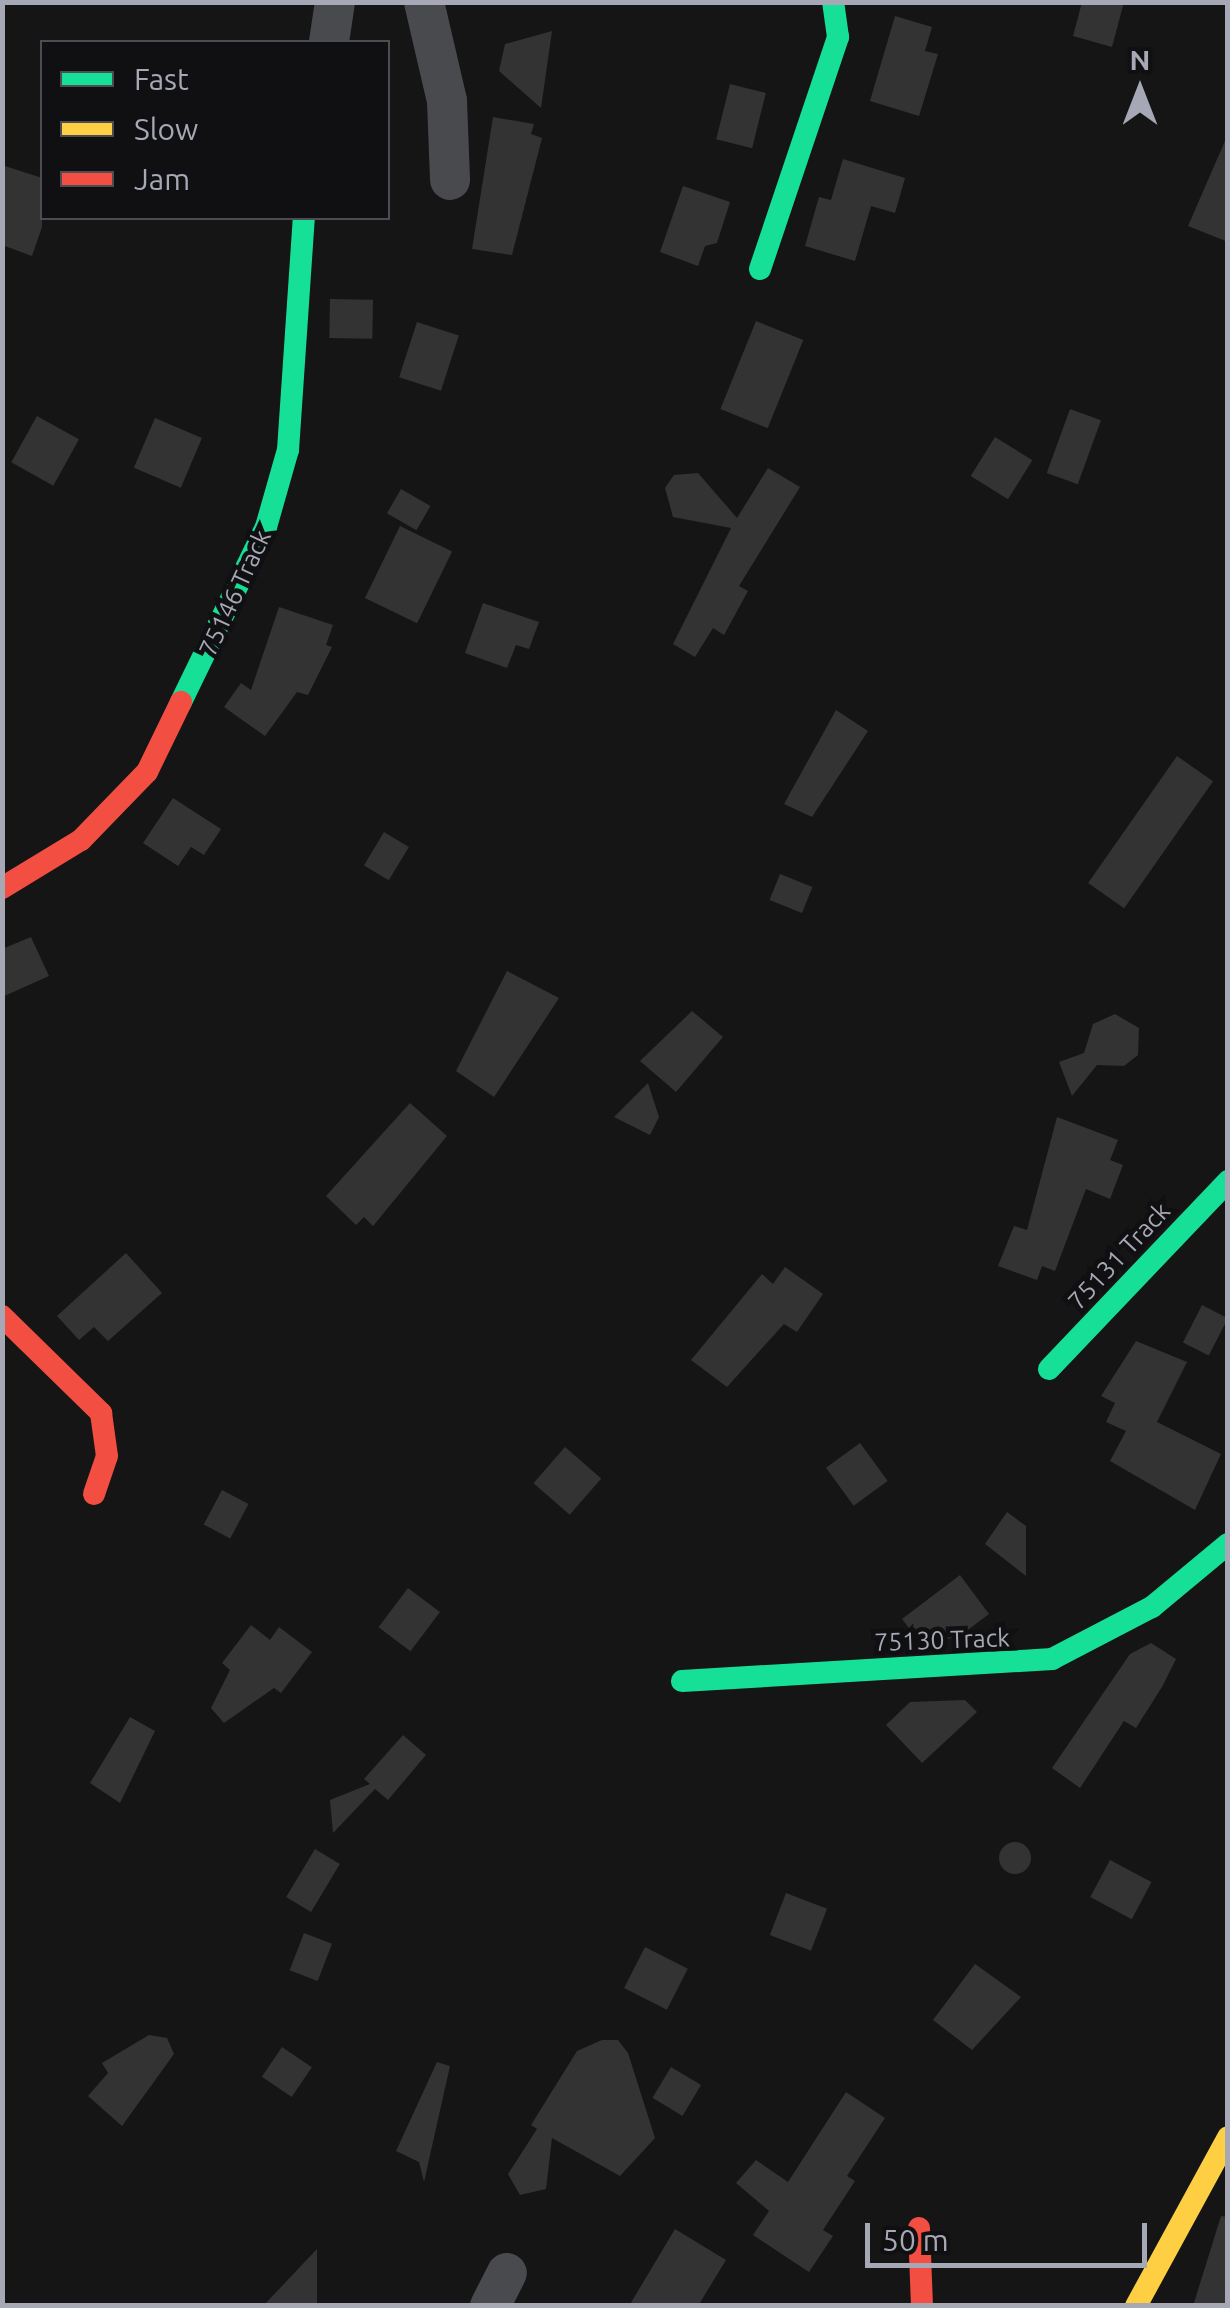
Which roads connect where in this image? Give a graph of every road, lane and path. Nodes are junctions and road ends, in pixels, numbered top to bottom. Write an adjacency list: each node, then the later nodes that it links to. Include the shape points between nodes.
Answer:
1 (335, 2): 4 (street)
2 (424, 2): 5 (street, via 447,101)
3 (832, 2): 7 (street, via 838,37)
4 (330, 40)
5 (450, 180)
6 (304, 220): 8 (street, 75146 Track, via 288,450 266,527 147,772 81,840)
7 (760, 269)
8 (2, 888)
9 (1228, 1181): 11 (street, 75131 Track)
10 (2, 1316): 12 (street, via 101,1413 107,1456)
11 (1049, 1368)
12 (94, 1494)
13 (1228, 1544): 14 (street, 75130 Track, via 1152,1607 1052,1659 1008,1668)
14 (682, 1681)
15 (1228, 2137): 18 (street)
16 (919, 2228): 17 (street)
17 (922, 2306)
18 (1136, 2306)

